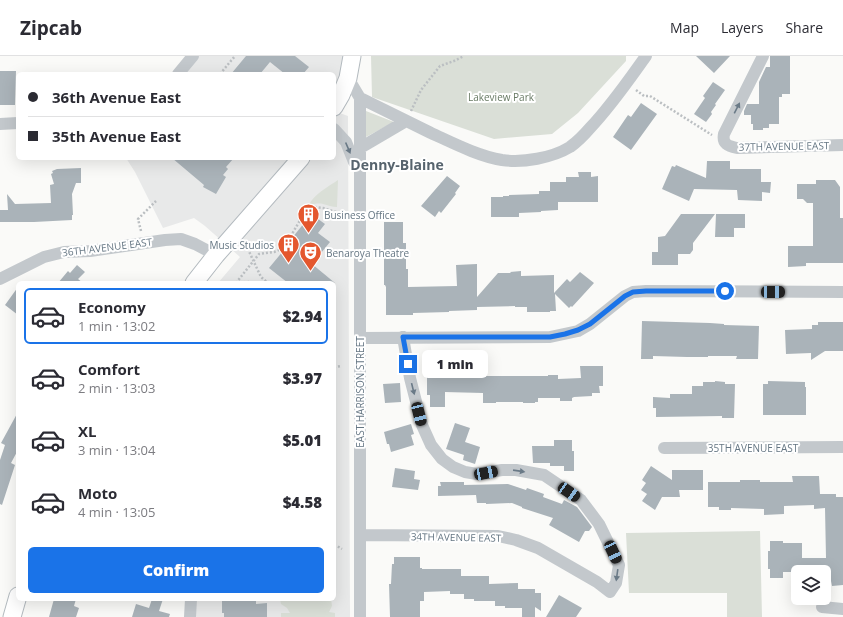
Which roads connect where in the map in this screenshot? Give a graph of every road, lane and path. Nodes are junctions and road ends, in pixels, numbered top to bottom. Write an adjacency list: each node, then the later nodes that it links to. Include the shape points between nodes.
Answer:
1 (192, 56): 7 (street)
2 (234, 56): 8 (path)
3 (352, 56): 9 (main road)
4 (464, 56): 13 (path, via 440,66 421,90)
5 (646, 56): 13 (street, via 599,119 571,146 558,154 524,160 488,157 460,147)
6 (763, 56): 18 (street, 37TH AVENUE EAST, one-way to 6, via 736,148 726,144 724,134)
7 (180, 72)
8 (222, 72)
9 (348, 78): 11 (street); 12 (main road)
10 (634, 88): 17 (path)
11 (360, 98): 13 (street); 19 (street, EAST HARRISON STREET)
12 (336, 104)
13 (407, 118): 19 (street)
14 (16, 123): 15 (street)
15 (0, 124)
16 (336, 131): 21 (street, one-way to 21, via 346,142 354,162)
17 (711, 134)
18 (843, 145)
19 (360, 148): 21 (street, EAST HARRISON STREET)
20 (299, 160): 28 (main road)
21 (360, 167): 36 (street, EAST HARRISON STREET)
22 (156, 201): 26 (path, via 138,218)
23 (299, 212): 25 (path)
24 (339, 213): 25 (path, via 314,207 309,208)
25 (303, 215): 29 (path, via 284,248 259,254)
26 (142, 238)
27 (246, 245): 29 (path)
28 (216, 255): 30 (street, 36TH AVENUE EAST, via 181,239 164,240 90,251 64,252 44,257); 31 (main road)
29 (254, 261): 32 (path); 33 (path)
30 (0, 279)
31 (196, 281)
32 (238, 281)
33 (266, 281)
34 (843, 292): 35 (street, via 633,292 590,324 550,337)
35 (403, 337): 36 (street); 41 (street, 34TH AVENUE EAST, one-way to 41, via 422,425 431,445 442,459 453,468 476,474 516,470 544,475 581,500 599,524 619,565 616,583 610,592 538,548 498,536)
36 (360, 338): 41 (street, EAST HARRISON STREET)
37 (341, 366): 38 (path)
38 (336, 367)
39 (843, 447): 40 (street, 35TH AVENUE EAST)
40 (664, 448)
41 (360, 535): 50 (street, EAST HARRISON STREET)
42 (336, 546): 43 (path)
43 (342, 549)
44 (17, 601): 48 (main road)
45 (191, 601): 49 (street)
46 (822, 607): 47 (street)
47 (843, 609)
48 (12, 617)
49 (190, 617)
50 (360, 617)

